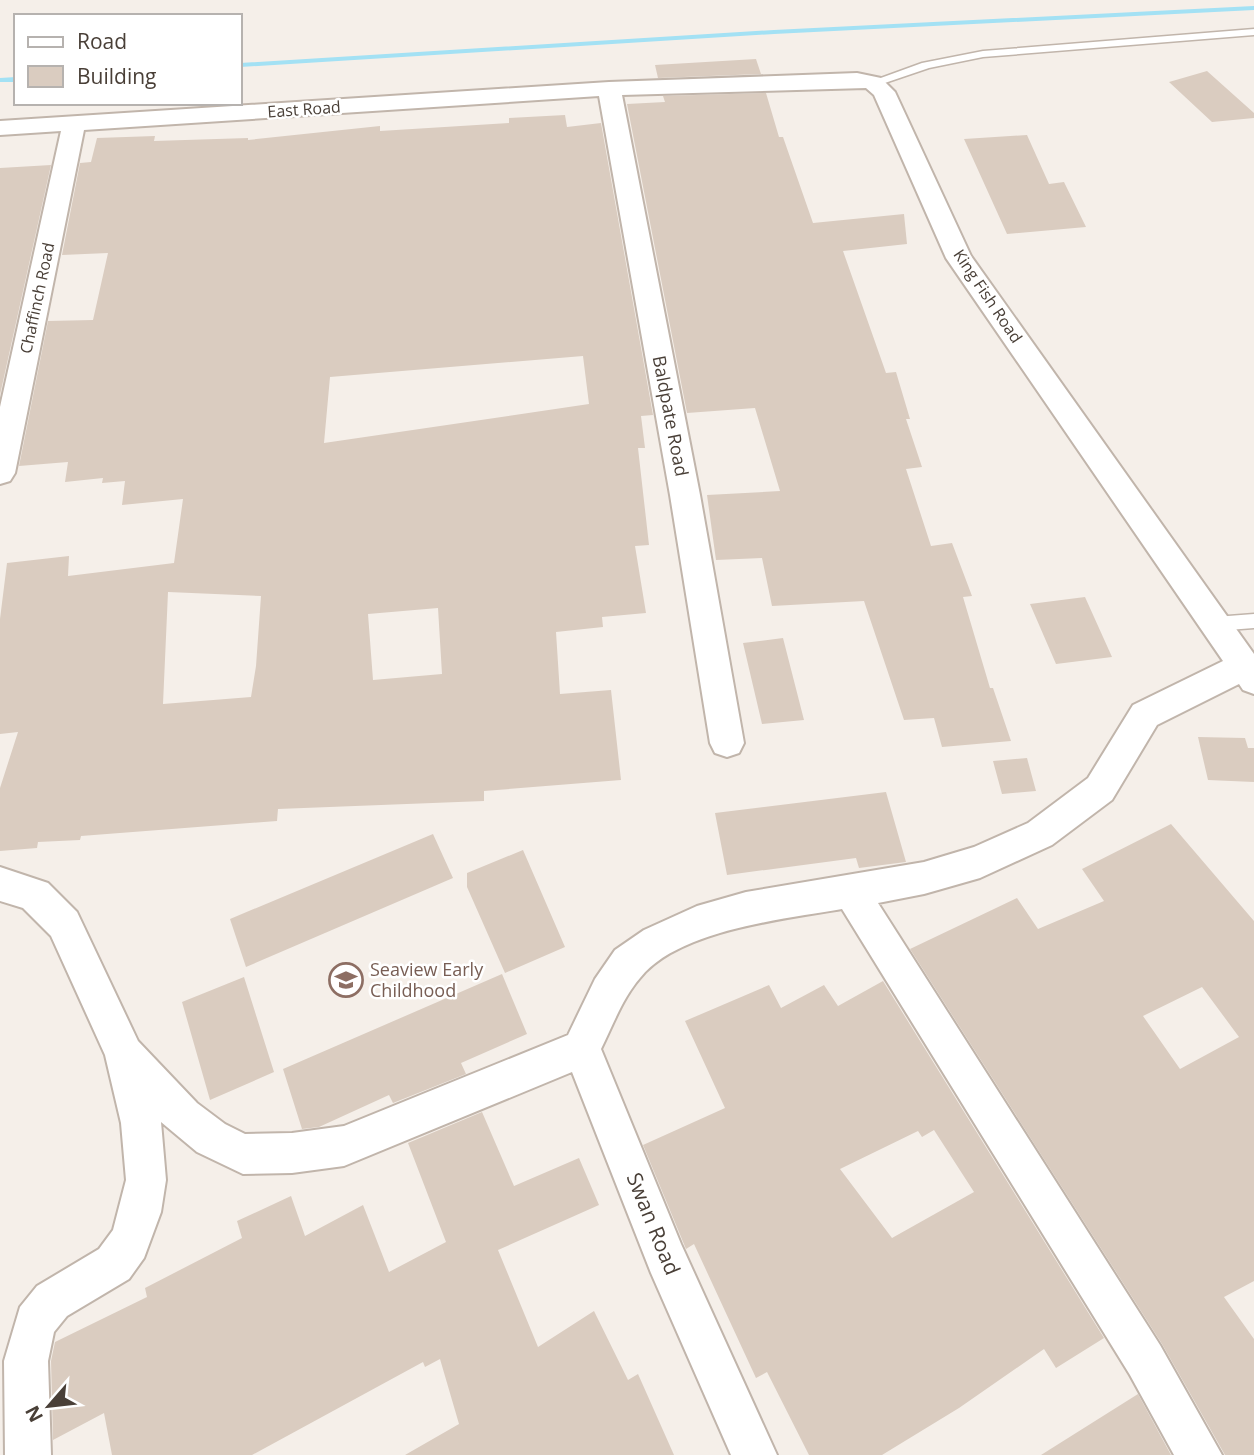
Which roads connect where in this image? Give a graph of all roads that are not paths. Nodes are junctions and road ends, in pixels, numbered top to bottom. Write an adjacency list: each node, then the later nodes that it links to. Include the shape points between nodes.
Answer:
1 (1254, 32): 2 (lane, via 983,54 926,65)
2 (873, 83): 3 (street); 8 (street, King Fish Road, via 884,92 959,258)
3 (609, 89): 4 (street, East Road); 10 (street, Baldpate Road)
4 (74, 123): 5 (street, East Road); 6 (street, Chaffinch Road)
5 (0, 128)
6 (0, 473)
7 (1254, 621): 8 (lane)
8 (1215, 624): 9 (street, King Fish Road)
9 (1249, 673): 12 (street, via 1145,715 1100,789 1040,834 980,862)
10 (727, 743)
11 (0, 884): 14 (street, via 35,895 64,924)
12 (851, 892): 13 (street, via 746,909 697,923 657,942 628,963 608,992); 17 (street, via 1074,1245)
13 (582, 1049): 14 (street, via 344,1146 243,1154 183,1117); 16 (street, Swan Road, via 666,1258)
14 (124, 1053): 15 (street, via 141,1123 146,1180 140,1212 130,1243 114,1264 52,1301 35,1322 26,1361)
15 (28, 1455)
16 (754, 1455)
17 (1199, 1455)

